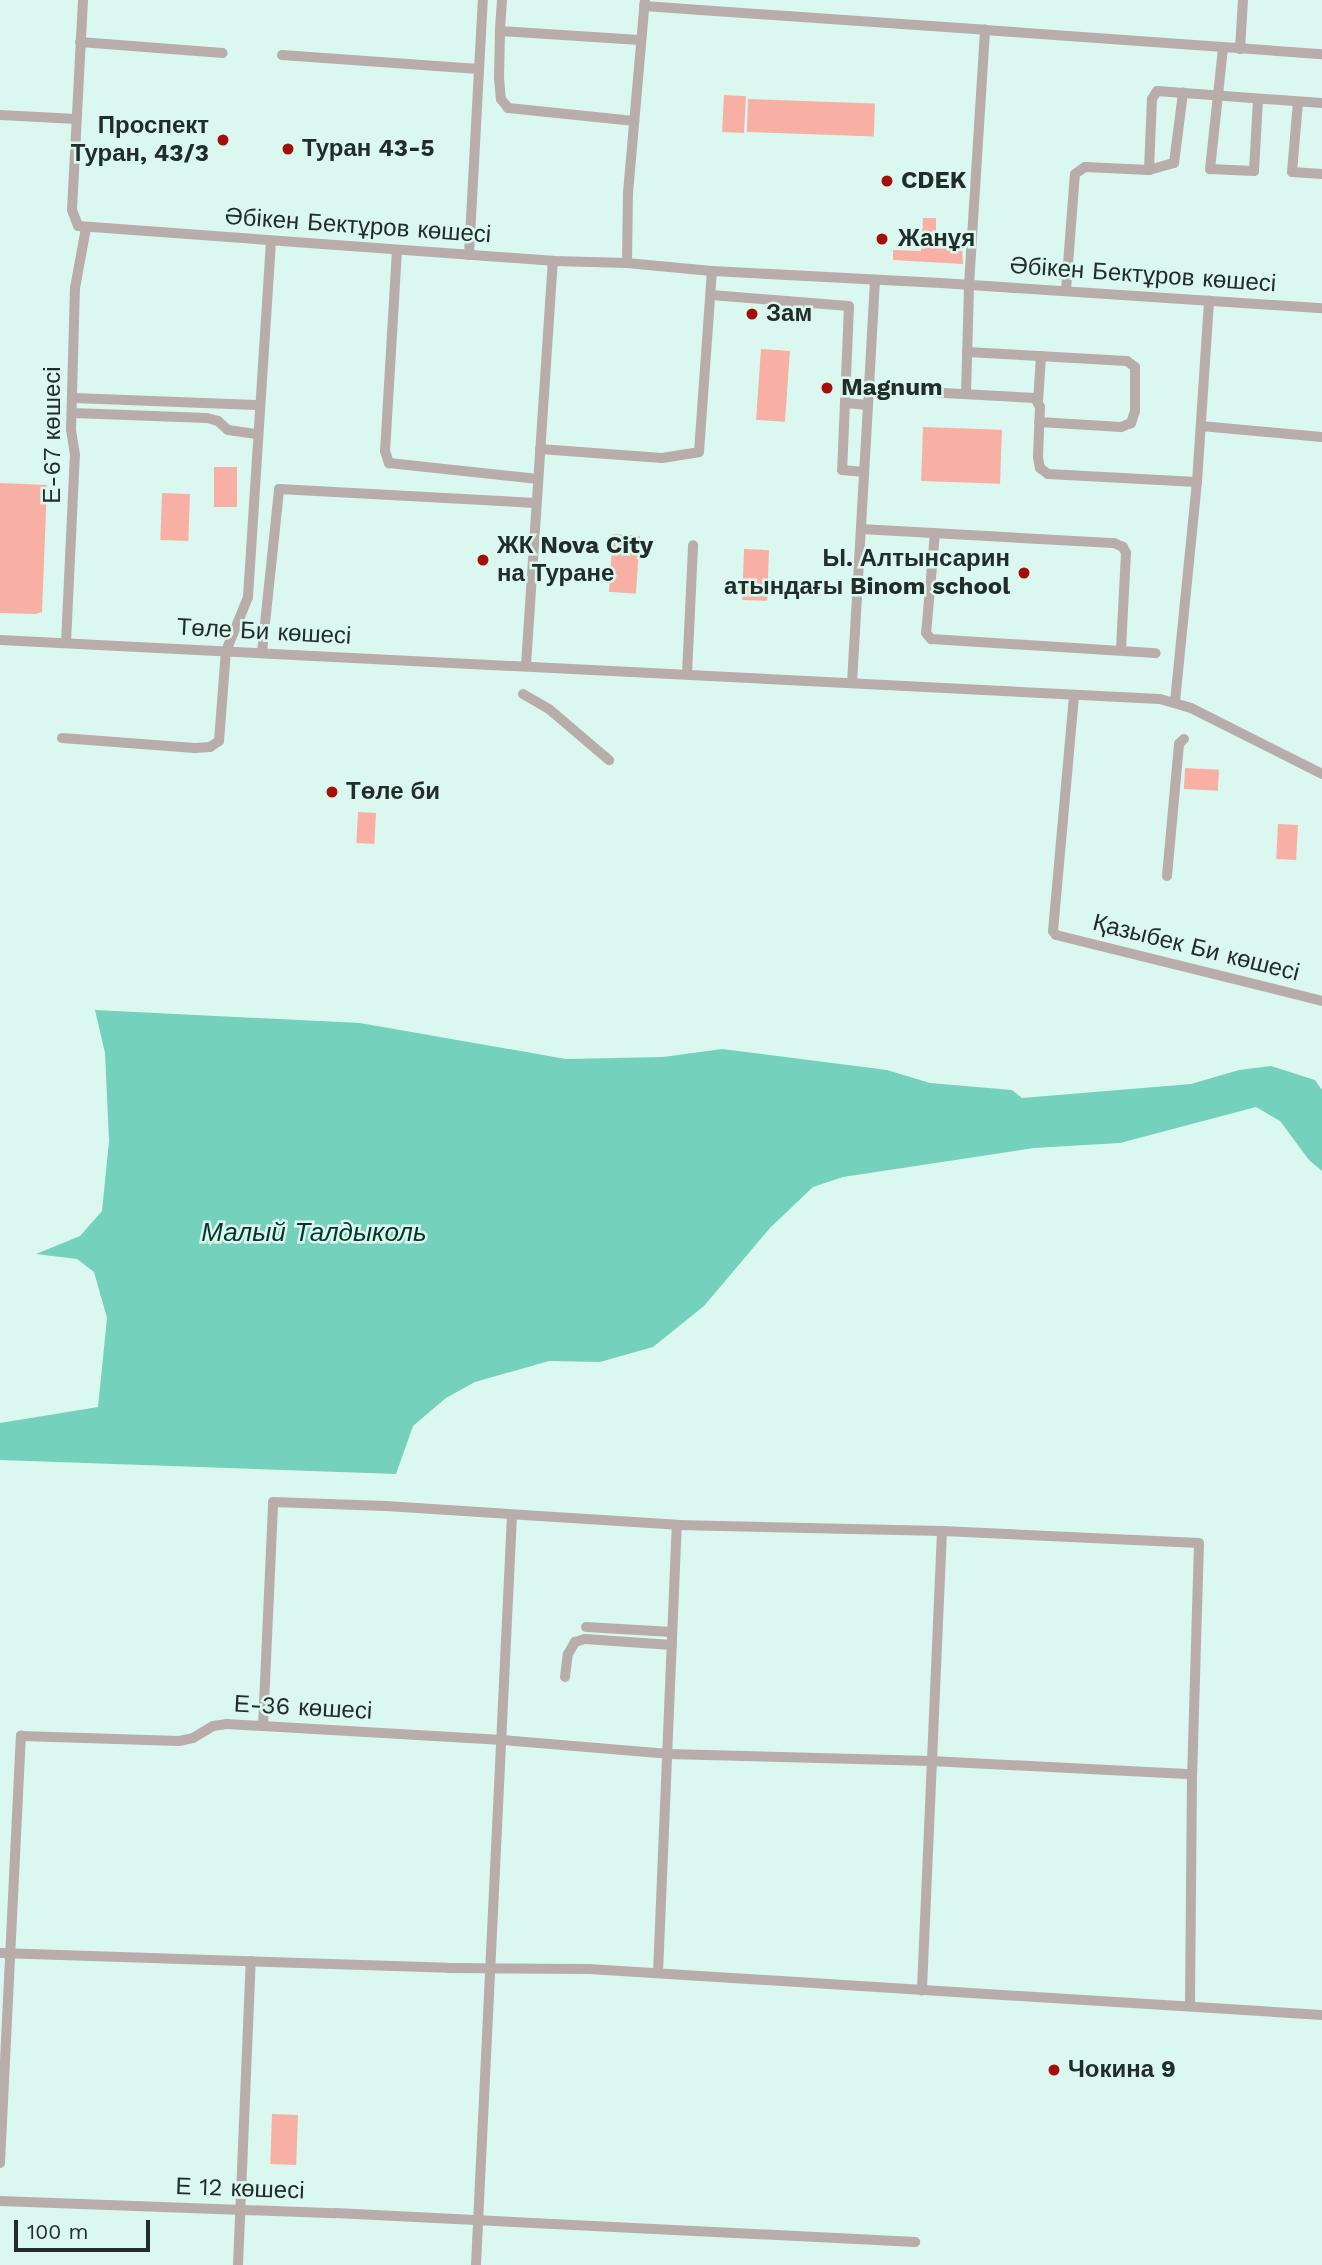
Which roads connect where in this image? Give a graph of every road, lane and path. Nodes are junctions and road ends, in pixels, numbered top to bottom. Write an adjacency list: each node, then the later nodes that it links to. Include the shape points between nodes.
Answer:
1 (83, 0): 9 (street)
2 (483, 0): 15 (street)
3 (502, 0): 6 (street)
4 (1244, 0): 11 (street)
5 (645, 3): 7 (street); 8 (street)
6 (500, 30): 8 (street); 23 (street, via 499,78 508,108)
7 (985, 30): 10 (street); 34 (street)
8 (640, 40): 23 (street)
9 (80, 42): 12 (street); 22 (street)
10 (1223, 48): 11 (street); 17 (street)
11 (1241, 49): 13 (street)
12 (223, 52)
13 (1322, 54)
14 (282, 55): 15 (street)
15 (479, 69): 29 (street)
16 (1182, 93): 17 (street); 24 (street, via 1174,163); 24 (street, via 1153,94)
17 (1216, 95): 18 (street); 18 (street, via 1210,169 1254,171)
18 (1258, 99): 19 (street)
19 (1298, 102): 20 (street); 25 (street, via 1292,172)
20 (1322, 103)
21 (0, 115): 22 (street)
22 (76, 119): 26 (street, via 72,210 78,226)
23 (634, 121): 31 (street)
24 (1149, 170): 35 (street, via 1085,167 1075,174)
25 (1322, 174)
26 (86, 228): 27 (street, Әбікен Бектұров көшесі); 43 (street, Е-67 көшесі, via 75,288)
27 (271, 241): 28 (street, Әбікен Бектұров көшесі); 46 (street)
28 (397, 250): 29 (street, Әбікен Бектұров көшесі); 55 (street, via 385,451 389,463)
29 (469, 255): 30 (street, Әбікен Бектұров көшесі)
30 (553, 261): 31 (street, Әбікен Бектұров көшесі); 53 (street)
31 (627, 263): 32 (street, Әбікен Бектұров көшесі)
32 (712, 271): 33 (street, Әбікен Бектұров көшесі); 36 (street)
33 (876, 281): 34 (street, Әбікен Бектұров көшесі); 41 (street)
34 (970, 285): 35 (street, Әбікен Бектұров көшесі); 39 (street)
35 (1066, 290): 37 (street, Әбікен Бектұров көшесі)
36 (711, 295): 45 (street, via 849,306); 53 (street, via 699,452 662,458)
37 (1209, 300): 38 (street, Әбікен Бектұров көшесі); 50 (street)
38 (1322, 308)
39 (967, 352): 40 (street); 42 (street)
40 (1041, 356): 44 (street); 49 (street, via 1127,361 1135,367 1137,382 1131,423 1121,427)
41 (869, 389): 42 (street); 47 (street)
42 (966, 394): 44 (street, via 1028,397)
43 (74, 398): 46 (street); 48 (street, Е-67 көшесі)
44 (1038, 402): 49 (street)
45 (845, 403): 47 (street); 54 (street, via 842,470)
46 (260, 405): 51 (street)
47 (868, 405): 54 (street)
48 (73, 413): 51 (street, via 207,418 228,430); 62 (street, Е-67 көшесі, via 74,512)
49 (1039, 422): 56 (street, via 1038,457 1040,468 1048,474)
50 (1201, 426): 52 (street); 56 (street)
51 (258, 434): 64 (street, via 248,597)
52 (1322, 437)
53 (540, 449): 55 (street)
54 (864, 472): 58 (street)
55 (538, 479): 57 (street)
56 (1197, 482): 72 (street)
57 (536, 503): 65 (street, via 279,489); 67 (street)
58 (861, 529): 59 (street); 69 (street)
59 (935, 533): 63 (street, via 1123,547); 63 (street, via 926,633 931,639)
60 (693, 545): 68 (street)
61 (0, 640): 62 (street, Төле Би көшесі)
62 (66, 643): 64 (street, Төле Би көшесі)
63 (1121, 650): 66 (street)
64 (226, 651): 65 (street, Төле Би көшесі); 73 (street, via 220,734 215,745 195,748)
65 (262, 652): 67 (street, Төле Би көшесі)
66 (1156, 653)
67 (526, 665): 68 (street, Төле Би көшесі)
68 (687, 674): 69 (street, Төле Би көшесі)
69 (852, 684): 71 (street, Төле Би көшесі)
70 (523, 694): 75 (street, via 549,709)
71 (1074, 696): 72 (street, Төле Би көшесі); 78 (street, Қазыбек Би көшесі, via 1053,932)
72 (1175, 702): 76 (street)
73 (62, 738)
74 (1184, 739): 77 (street)
75 (609, 760)
76 (1322, 774)
77 (1167, 876)
78 (1322, 1001)
79 (512, 1515): 80 (street); 86 (street, via 273,1502); 87 (street)
80 (677, 1525): 81 (street); 83 (street)
81 (942, 1531): 89 (street); 90 (street, via 1199,1543)
82 (586, 1627): 83 (street)
83 (672, 1632): 84 (street)
84 (672, 1645): 85 (street, via 585,1639 575,1642 568,1654); 88 (street)
85 (565, 1677)
86 (263, 1727): 87 (street, Е-36 көшесі); 91 (street, Е-36 көшесі, via 213,1726 179,1741 21,1736)
87 (503, 1740): 88 (street, Е-36 көшесі); 93 (street)
88 (668, 1754): 89 (street, Е-36 көшесі); 94 (street)
89 (931, 1761): 90 (street, Е-36 көшесі); 95 (street)
90 (1192, 1774): 96 (street)
91 (4, 1953): 92 (street); 98 (street)
92 (251, 1961): 93 (street); 100 (street)
93 (488, 1968): 94 (street); 101 (street)
94 (658, 1973): 95 (street)
95 (922, 1991): 96 (street)
96 (1190, 2006): 97 (street)
97 (1322, 2015)
98 (0, 2163)
99 (0, 2200): 100 (street, Е 12 көшесі)
100 (239, 2210): 101 (street, Е 12 көшесі); 103 (street)
101 (478, 2222): 102 (street, Е 12 көшесі); 104 (street)
102 (915, 2242)
103 (238, 2265)
104 (476, 2265)

